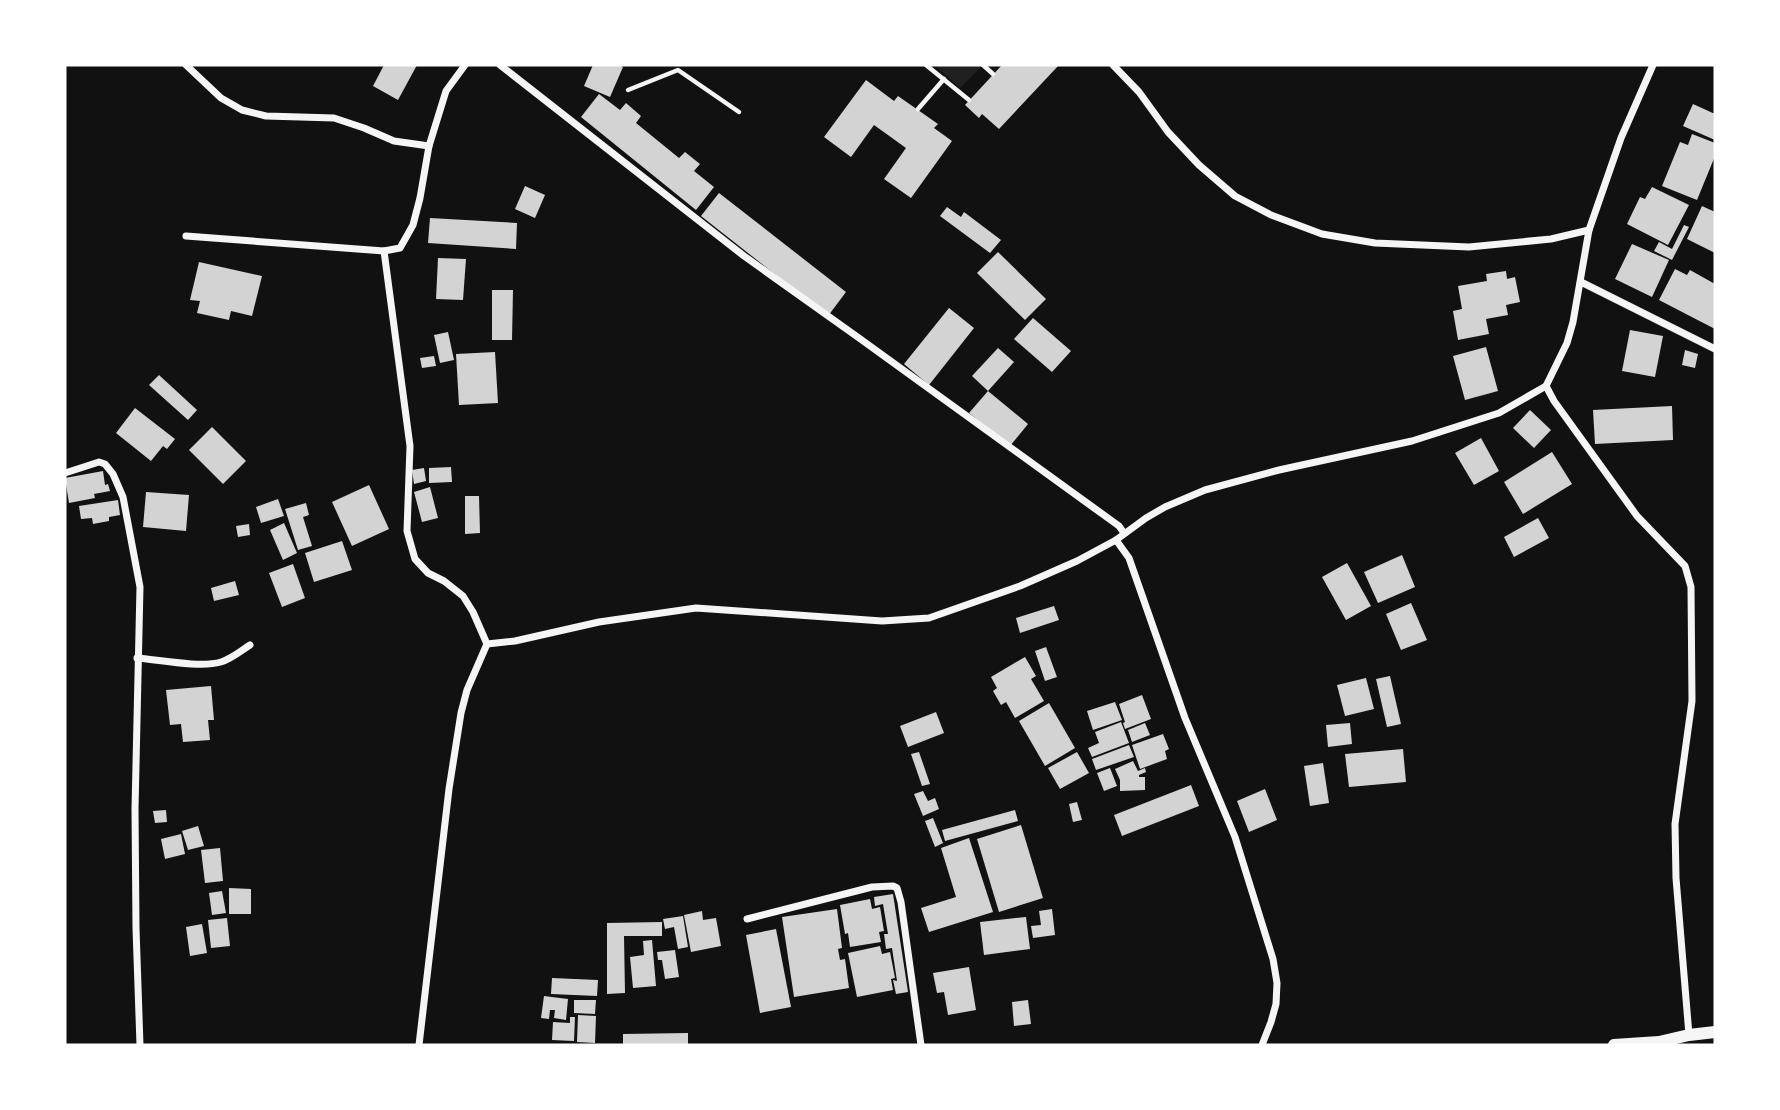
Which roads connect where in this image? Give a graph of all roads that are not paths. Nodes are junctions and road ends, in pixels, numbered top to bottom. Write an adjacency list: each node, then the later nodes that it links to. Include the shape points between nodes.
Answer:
1 (186, 65): 6 (street, via 221,98 242,110 266,116 334,118 394,141)
2 (466, 65): 6 (street, via 446,91)
3 (500, 65): 14 (street, via 744,256)
4 (1113, 65): 7 (street, via 1168,132 1235,196 1322,234 1376,243 1469,247 1551,239)
5 (1653, 65): 7 (street)
6 (429, 146): 9 (street, via 413,225 400,248)
7 (1589, 230): 10 (street)
8 (186, 236): 9 (street)
9 (384, 251): 16 (street, via 410,446 407,531 415,559 463,596)
10 (1581, 282): 11 (street); 12 (street, via 1567,343)
11 (1715, 349)
12 (1546, 386): 14 (street, via 1499,413 1412,441 1205,490 1165,507); 21 (street, via 1637,516 1685,566 1691,587 1692,701 1675,824)
13 (65, 473): 18 (street, via 102,463 120,489 140,587)
14 (1124, 533): 15 (street)
15 (1116, 540): 16 (street, via 1020,586 929,618 882,621 696,608); 26 (street, via 1129,558 1185,718 1235,837 1273,959 1276,1004)
16 (487, 644): 24 (street, via 461,713)
17 (250, 645): 18 (street, via 218,663)
18 (137, 658): 23 (street)
19 (747, 919): 25 (street, via 872,887 897,888)
20 (1715, 1032): 21 (street)
21 (1689, 1035): 22 (street)
22 (1659, 1044): 27 (street)
23 (140, 1045)
24 (419, 1045)
25 (921, 1045)
26 (1262, 1045)
27 (1614, 1045)

